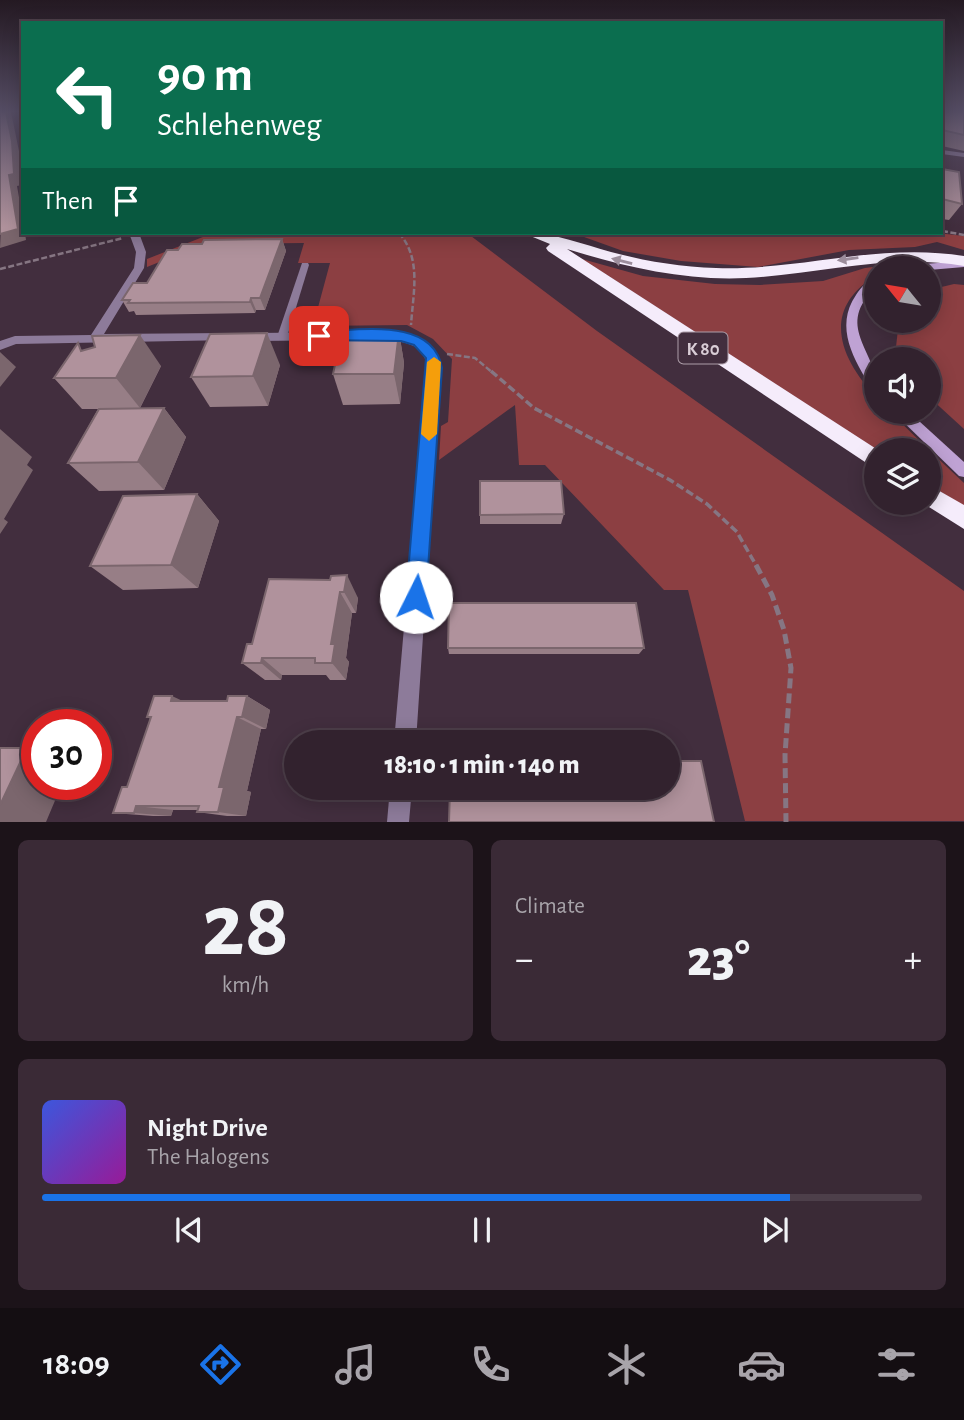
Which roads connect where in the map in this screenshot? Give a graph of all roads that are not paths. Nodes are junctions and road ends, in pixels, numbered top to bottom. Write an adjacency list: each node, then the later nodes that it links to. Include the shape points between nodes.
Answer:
1 (943, 152): 2 (lane)
2 (964, 155)
3 (134, 235): 11 (street, via 141,253 139,268)
4 (534, 235): 15 (highway, K 80)
5 (538, 235): 6 (highway, one-way to 5, via 891,254 771,271 695,273 633,264)
6 (964, 262): 7 (main road)
7 (942, 264)
8 (305, 265): 10 (lane)
9 (864, 292): 13 (main road, via 857,299 851,328)
10 (282, 337): 11 (street); 19 (street, via 391,335 411,338 431,353 434,368)
11 (95, 339): 12 (street, via 15,340)
12 (0, 346)
13 (864, 363)
14 (913, 424): 16 (main road)
15 (864, 452)
16 (964, 471)
17 (941, 503): 18 (highway)
18 (964, 518)
19 (406, 730)
20 (400, 800): 21 (street)
21 (398, 821)

